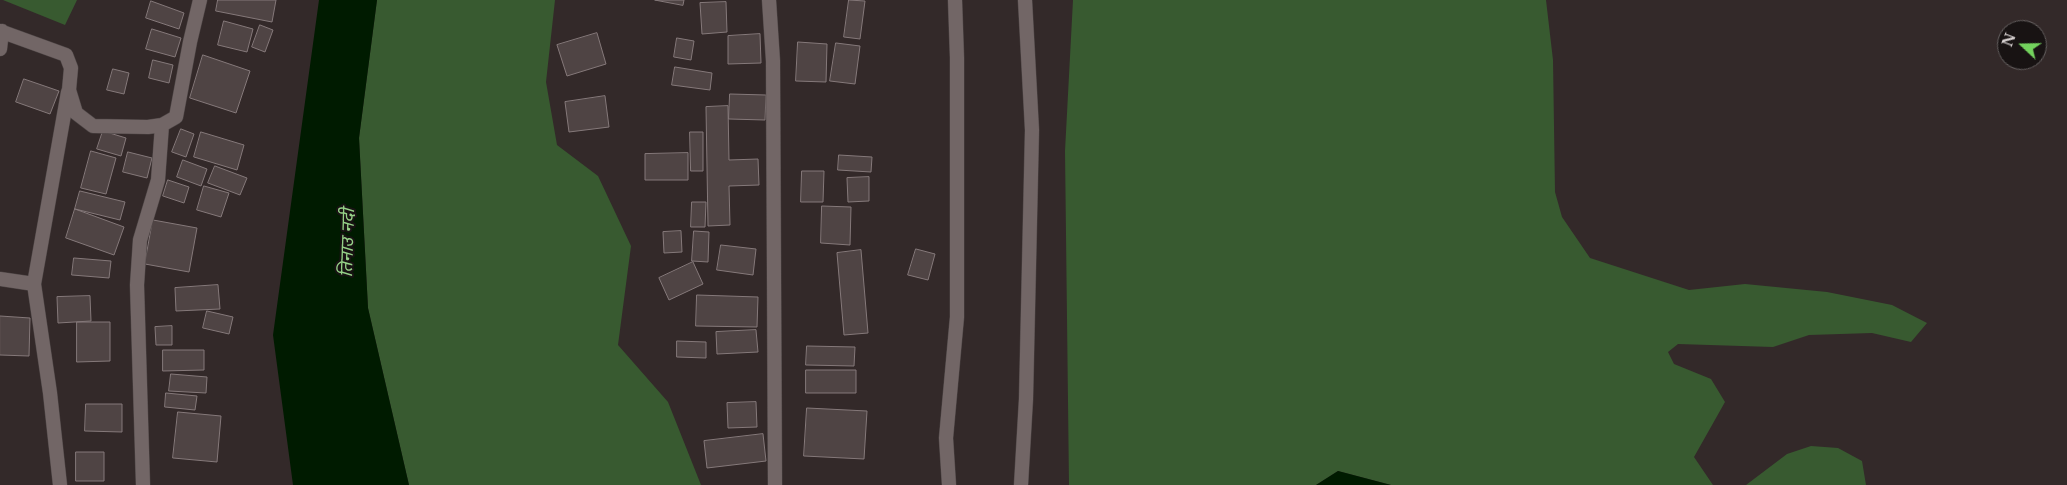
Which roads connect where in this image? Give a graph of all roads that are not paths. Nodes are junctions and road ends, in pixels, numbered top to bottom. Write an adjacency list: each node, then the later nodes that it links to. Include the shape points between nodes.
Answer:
1 (200, 0): 8 (street, via 176,117)
2 (769, 0): 13 (street, via 773,61)
3 (955, 0): 14 (street, via 957,317 946,438)
4 (1025, 0): 15 (street, via 1032,130)
5 (1, 31): 6 (street); 7 (street, via 66,55 71,68)
6 (0, 49)
7 (68, 90): 8 (street, via 76,113 93,126); 10 (street)
8 (162, 125): 12 (street, via 158,180 140,240 137,285)
9 (0, 278): 10 (street)
10 (34, 284): 11 (street)
11 (60, 485)
12 (143, 485)
13 (774, 485)
14 (949, 485)
15 (1021, 485)

